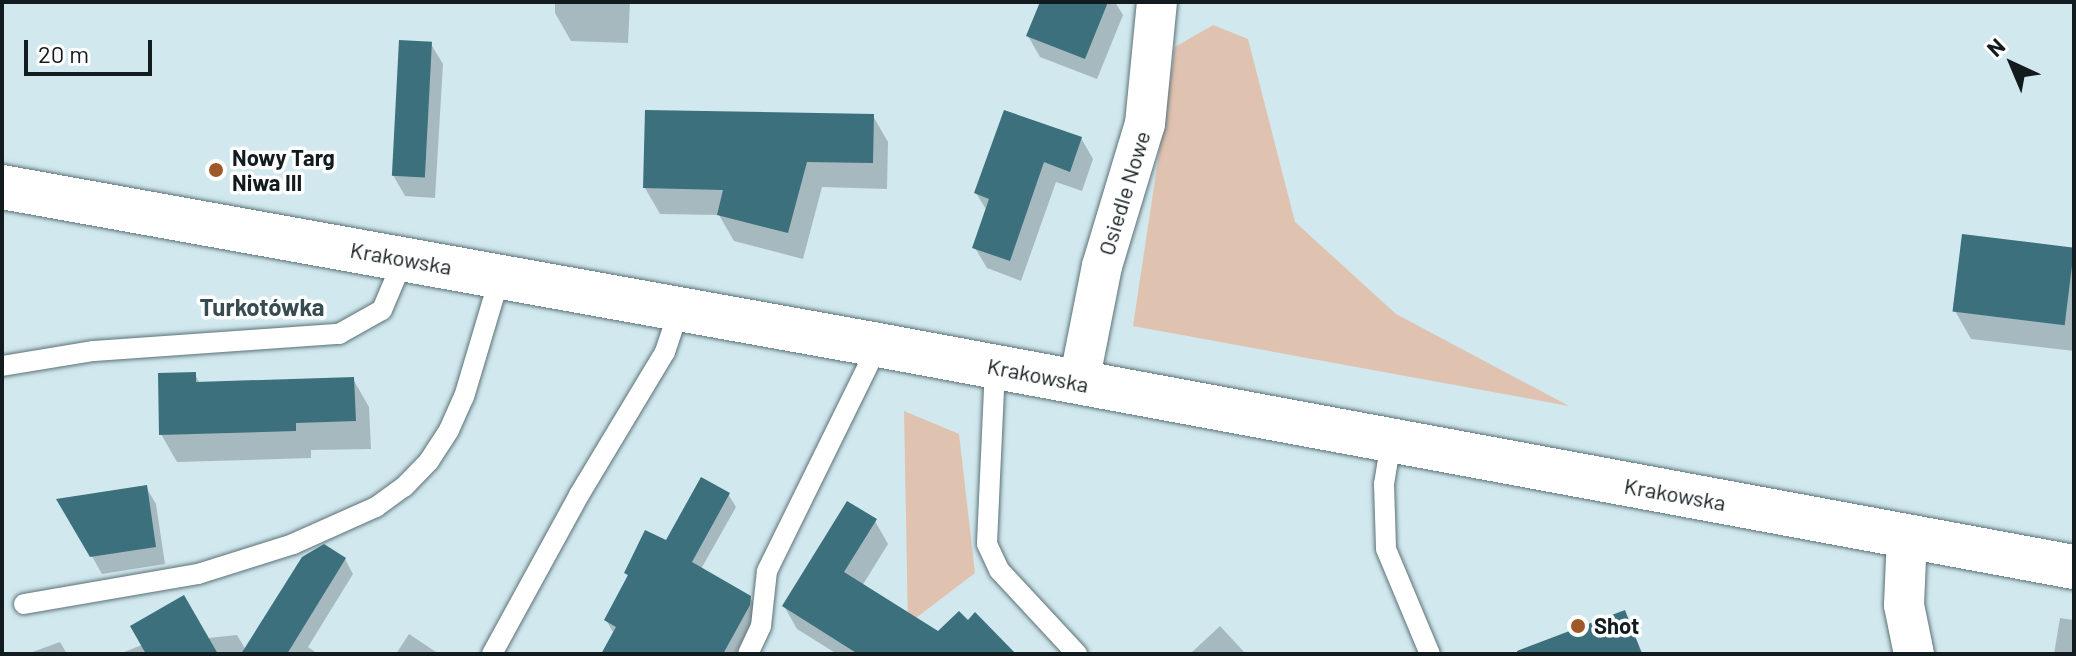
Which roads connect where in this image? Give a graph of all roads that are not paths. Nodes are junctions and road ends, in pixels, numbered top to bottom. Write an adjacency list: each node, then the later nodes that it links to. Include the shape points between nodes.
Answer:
1 (1157, 2): 9 (street, Osiedle Nowe, via 1145,124 1102,266)
2 (2, 187): 3 (main road, Krakowska)
3 (404, 258): 4 (main road, Krakowska); 7 (lane, via 382,310 339,334 94,351)
4 (500, 276): 5 (main road, Krakowska); 13 (lane, via 449,430 429,461 376,507 293,544 198,574)
5 (679, 310): 6 (main road, Krakowska); 14 (lane, via 665,352)
6 (878, 345): 8 (main road, Krakowska); 15 (lane, via 767,571 761,626)
7 (2, 366)
8 (995, 367): 9 (main road, Krakowska); 16 (lane, via 987,544 999,570)
9 (1079, 382): 10 (main road, Krakowska)
10 (1391, 441): 11 (main road, Krakowska); 17 (lane, via 1384,484 1386,549)
11 (1907, 536): 12 (main road, Krakowska); 18 (street, via 1904,605)
12 (2074, 567)
13 (24, 604)
14 (492, 654)
15 (748, 654)
16 (1077, 654)
17 (1430, 654)
18 (1914, 654)

